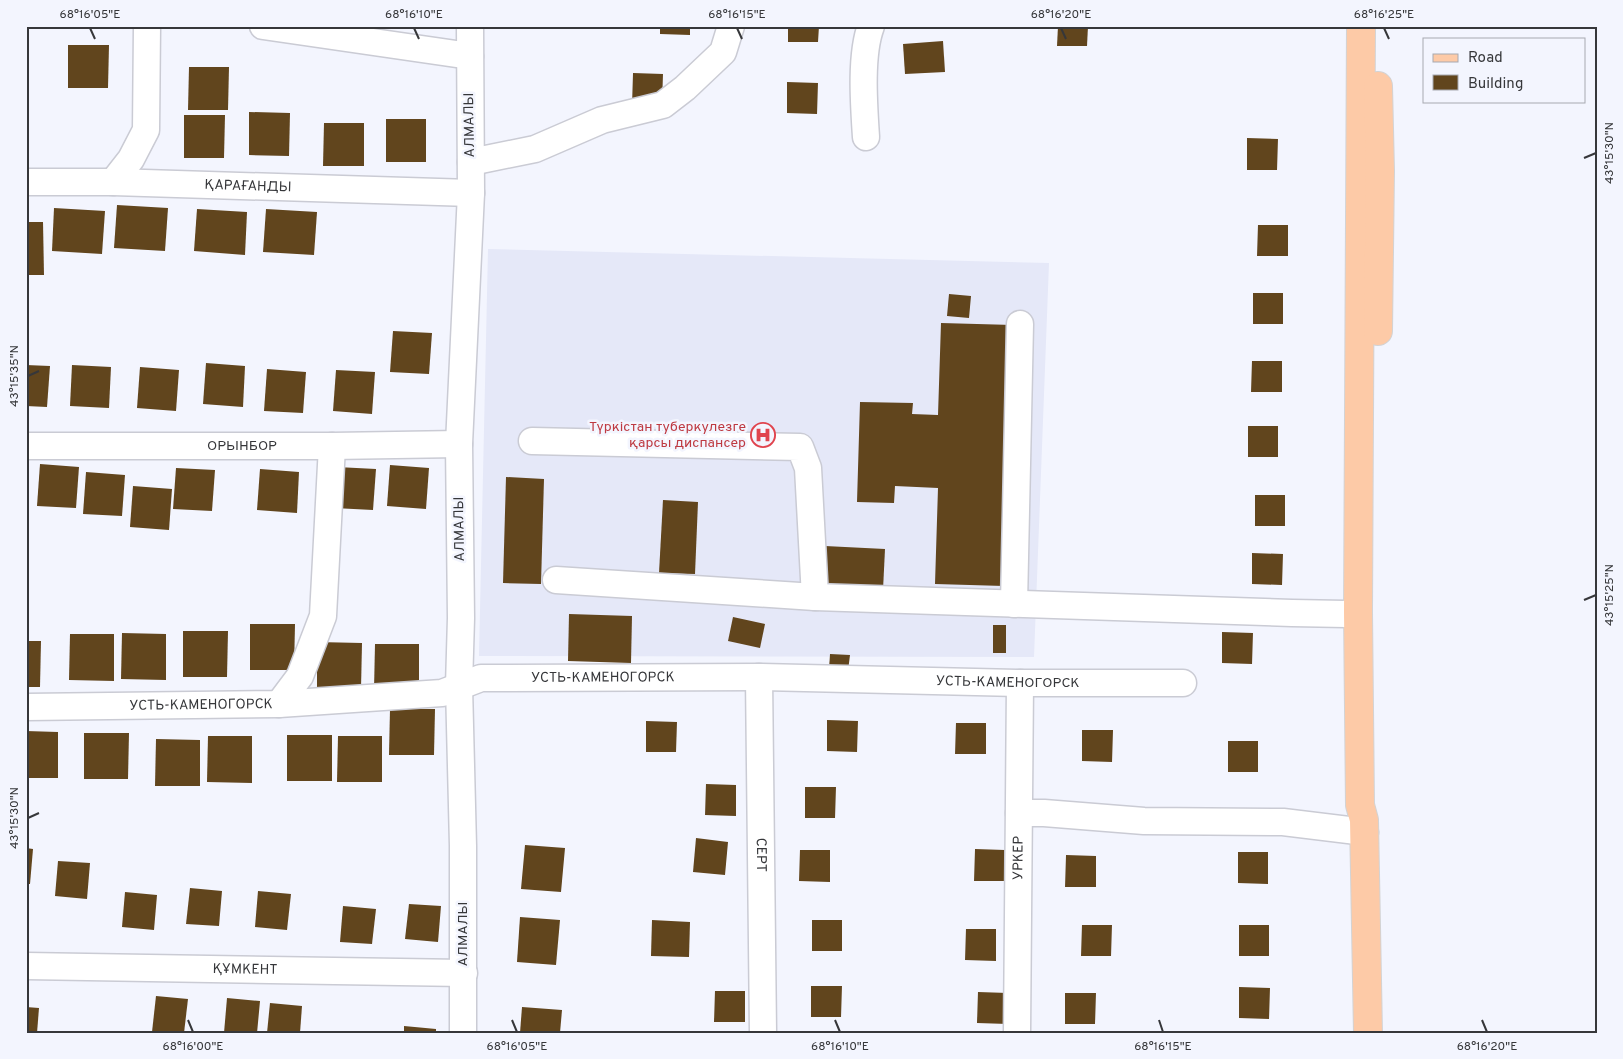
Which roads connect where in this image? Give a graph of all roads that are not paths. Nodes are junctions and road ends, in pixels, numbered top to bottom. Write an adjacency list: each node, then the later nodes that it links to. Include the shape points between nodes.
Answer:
1 (147, 26): 13 (street, via 146,130)
2 (263, 26): 8 (street)
3 (470, 26): 8 (street, АЛМАЛЫ)
4 (731, 26): 10 (street, via 722,52 662,105 602,120 535,149)
5 (871, 26): 9 (street, via 867,37 864,92)
6 (1361, 26): 11 (main road)
7 (1377, 26): 11 (main road)
8 (470, 56): 10 (street, АЛМАЛЫ)
9 (866, 137)
10 (471, 162): 14 (street, АЛМАЛЫ)
11 (1370, 170): 23 (main road); 31 (main road, via 1376,609 1371,808)
12 (26, 182): 13 (street, ҚАРАҒАНДЫ)
13 (113, 182): 14 (street, ҚАРАҒАНДЫ)
14 (471, 193): 17 (street, АЛМАЛЫ)
15 (1020, 324): 22 (street)
16 (532, 441): 21 (street, via 800,447 808,468)
17 (459, 444): 19 (street, ОРЫНБОР); 27 (street, АЛМАЛЫ)
18 (26, 446): 19 (street, ОРЫНБОР)
19 (332, 446): 28 (street, via 323,616 300,676)
20 (556, 580): 21 (street)
21 (815, 597): 22 (street)
22 (1014, 604): 23 (street)
23 (1358, 612): 31 (main road, via 1360,805)
24 (758, 677): 26 (street, УСТЬ-КАМЕНОГОРСК); 27 (street, УСТЬ-КАМЕНОГОРСК, via 481,678); 35 (street, СЕРТ)
25 (1183, 682): 26 (street, УСТЬ-КАМЕНОГОРСК)
26 (1020, 683): 30 (street, УРКЕР)
27 (459, 686): 28 (street, УСТЬ-КАМЕНОГОРСК, via 442,693); 33 (street, АЛМАЛЫ)
28 (279, 704): 29 (street, УСТЬ-КАМЕНОГОРСК)
29 (26, 707)
30 (1018, 813): 31 (street, via 1144,821); 36 (street, УРКЕР)
31 (1364, 826): 37 (main road)
32 (26, 966): 33 (street, ҚҰМКЕНТ)
33 (464, 973): 34 (street, АЛМАЛЫ)
34 (463, 1033)
35 (763, 1033)
36 (1017, 1033)
37 (1368, 1033)

